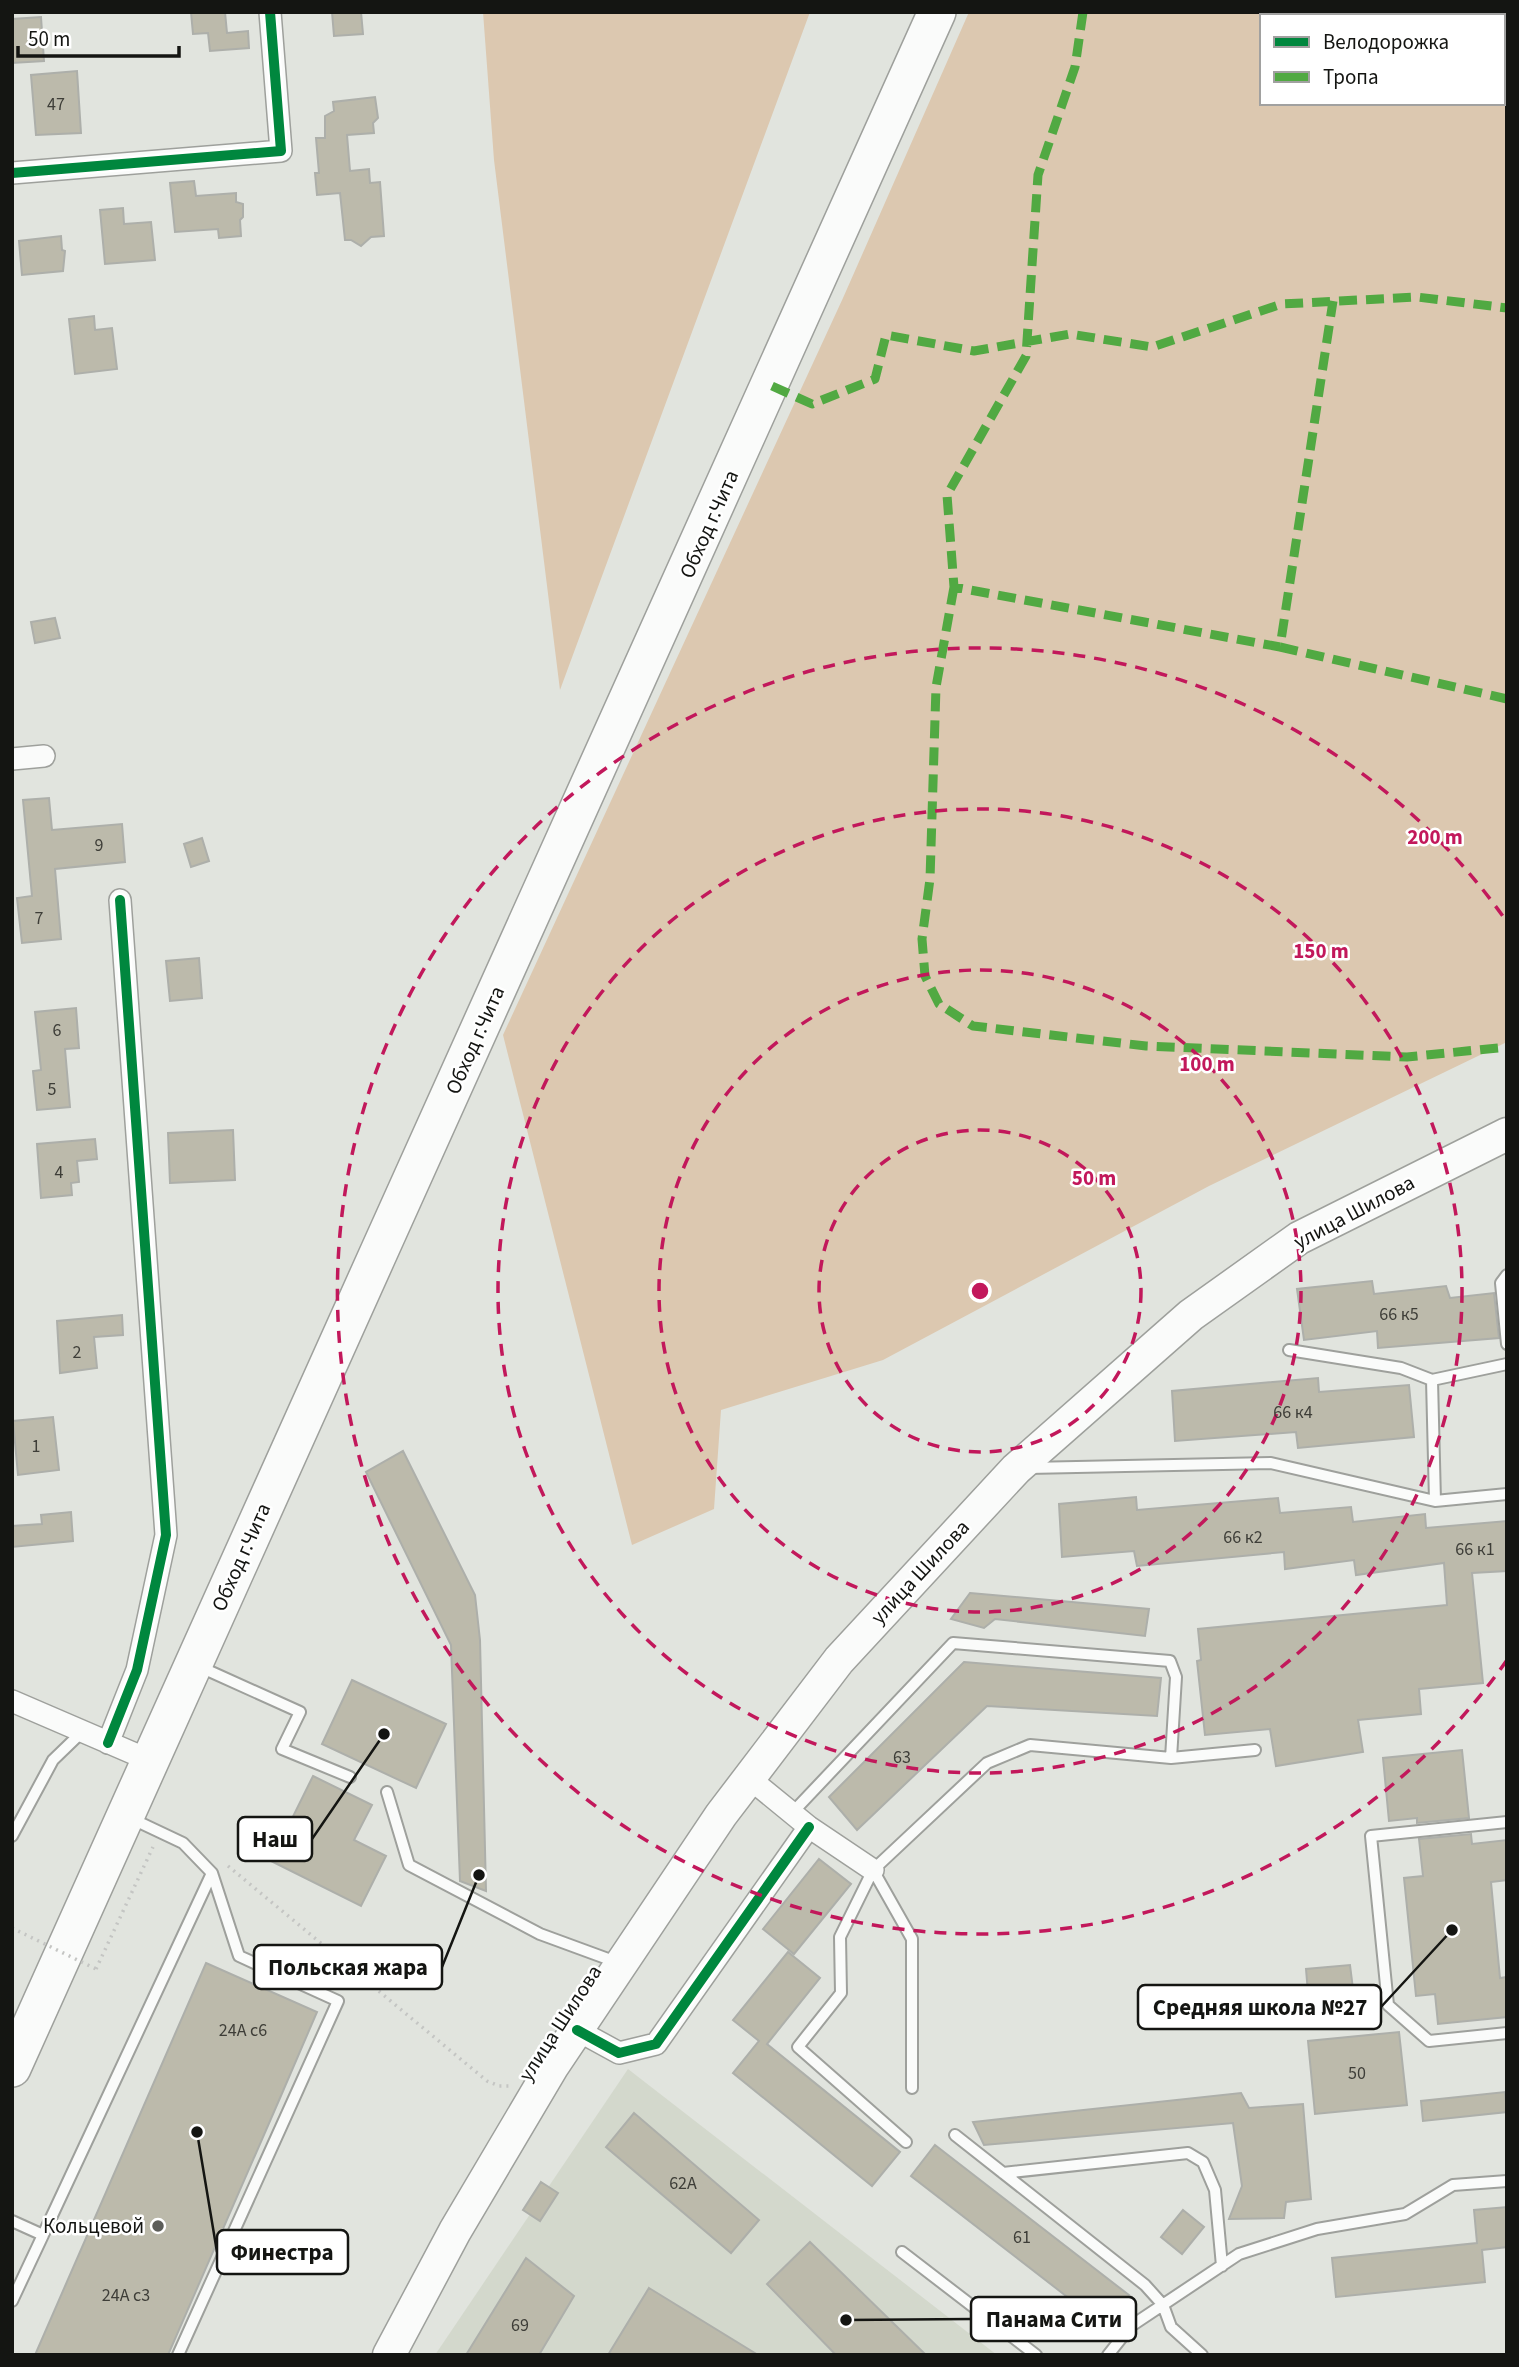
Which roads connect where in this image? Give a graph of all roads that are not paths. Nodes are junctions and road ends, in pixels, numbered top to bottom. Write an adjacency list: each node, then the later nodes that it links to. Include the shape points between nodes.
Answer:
1 (270, 12): 3 (street, via 281,152)
2 (937, 12): 16 (highway, Обход г.Чита)
3 (12, 173)
4 (44, 756): 5 (street)
5 (12, 759)
6 (120, 900): 19 (street, via 166,1535 137,1670)
7 (1507, 1134): 13 (main road, улица Шилова, via 1299,1238 1191,1315)
8 (1507, 1275): 9 (lane, via 1501,1283)
9 (1507, 1344)
10 (1290, 1350): 12 (lane, via 1401,1368)
11 (1507, 1364): 12 (lane)
12 (1432, 1380): 15 (lane)
13 (1016, 1469): 15 (lane, via 1271,1463); 24 (main road, улица Шилова, via 839,1660)
14 (1507, 1494): 15 (lane)
15 (1435, 1501)
16 (193, 1663): 22 (highway, Обход г.Чита); 23 (lane, via 300,1712 282,1749)
17 (12, 1700): 18 (street)
18 (82, 1732): 19 (street); 29 (lane, via 53,1760)
19 (108, 1742): 22 (street)
20 (1255, 1750): 21 (lane)
21 (1171, 1758): 27 (lane, via 1176,1677 1170,1661 953,1643); 30 (lane, via 1030,1745 987,1763)
22 (149, 1759): 26 (highway, Обход г.Чита)
23 (350, 1777)
24 (749, 1778): 27 (street); 32 (main road, улица Шилова)
25 (387, 1792): 32 (lane, via 409,1865 540,1934)
26 (123, 1815): 31 (lane, via 183,1843); 35 (highway, Обход г.Чита)
27 (801, 1820): 30 (street); 33 (street, via 656,2044 619,2053)
28 (1507, 1822): 34 (lane, via 1371,1836 1388,2005 1429,2041)
29 (12, 1836)
30 (873, 1870): 36 (lane, via 912,1939); 38 (lane, via 840,1937 841,1993 798,2047)
31 (212, 1872): 42 (lane); 47 (lane, via 239,1956 338,2001)
32 (621, 1964): 33 (main road, улица Шилова)
33 (577, 2029): 48 (main road, улица Шилова, via 455,2231)
34 (1507, 2033)
35 (12, 2068)
36 (912, 2088)
37 (955, 2135): 39 (lane)
38 (906, 2142)
39 (1003, 2173): 44 (lane, via 1188,2153 1203,2162 1215,2190); 46 (lane, via 1145,2285)
40 (1507, 2180): 44 (lane, via 1453,2185 1405,2214 1317,2229 1239,2254)
41 (12, 2221): 42 (lane)
42 (43, 2235): 45 (lane)
43 (902, 2252): 49 (lane)
44 (1222, 2266): 46 (lane)
45 (12, 2301)
46 (1163, 2305): 50 (lane, via 1131,2326); 51 (lane, via 1171,2327)
47 (178, 2355)
48 (389, 2355)
49 (1036, 2355)
50 (1108, 2355)
51 (1202, 2355)

